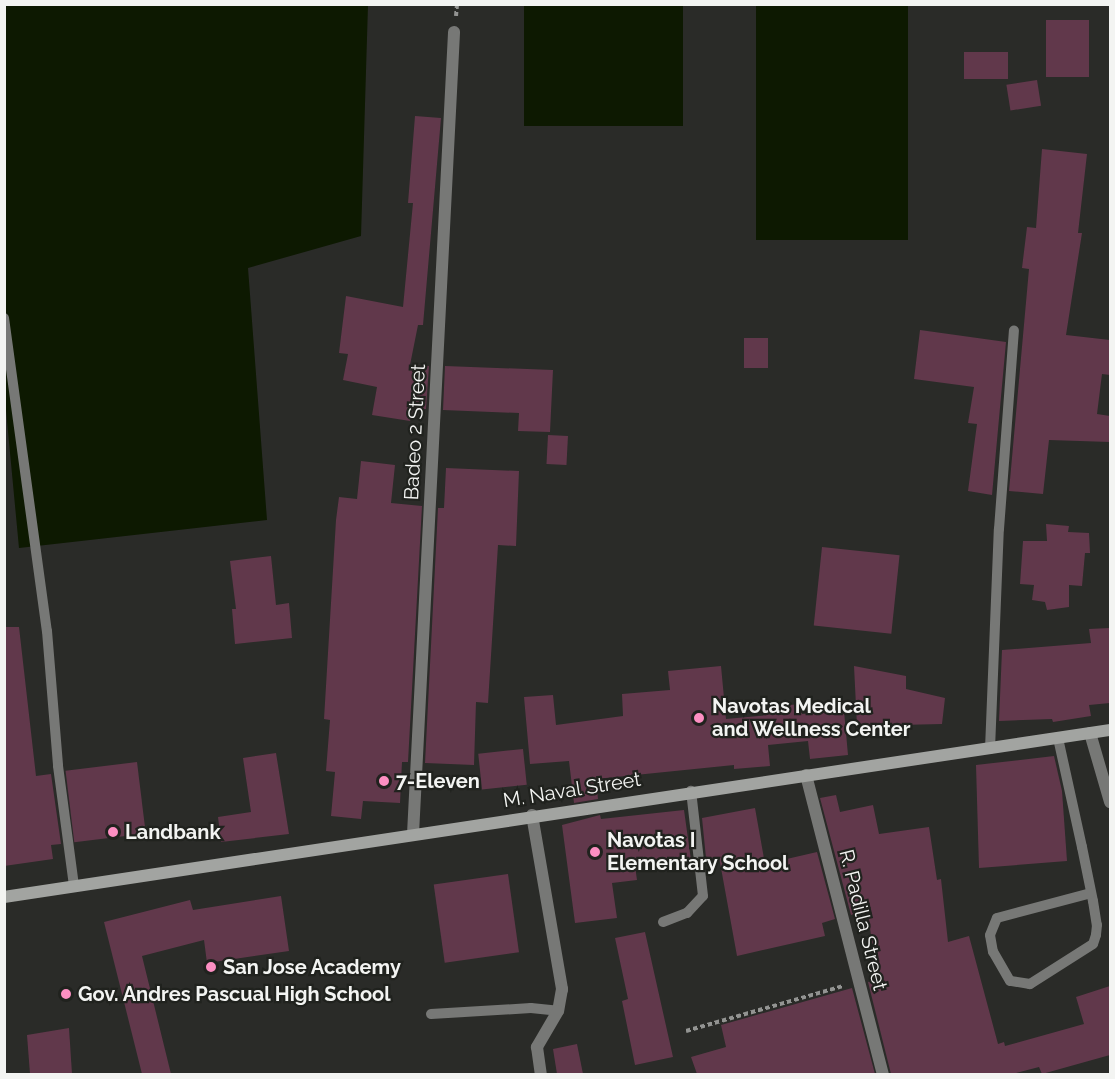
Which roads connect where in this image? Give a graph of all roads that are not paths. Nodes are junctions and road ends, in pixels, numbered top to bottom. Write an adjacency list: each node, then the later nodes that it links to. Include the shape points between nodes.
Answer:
1 (454, 32): 12 (street, Badeo 2 Street)
2 (4, 318): 13 (lane, via 47,631 59,777)
3 (1014, 331): 7 (lane, via 999,529)
4 (1110, 730): 5 (main road, M. Naval Street)
5 (1090, 733): 6 (main road, M. Naval Street); 10 (street)
6 (1058, 738): 7 (main road, M. Naval Street); 14 (lane)
7 (990, 749): 8 (main road, M. Naval Street)
8 (806, 775): 9 (main road, M. Naval Street); 20 (street, R. Padilla Street)
9 (691, 791): 11 (main road, M. Naval Street); 16 (lane, via 703,896 687,913)
10 (1110, 802)
11 (532, 815): 12 (main road, M. Naval Street); 17 (street, via 560,963)
12 (414, 834): 13 (main road, M. Naval Street)
13 (74, 886): 15 (main road, M. Naval Street)
14 (1091, 893): 14 (lane, via 1096,925 1093,944 1030,984 1010,981 993,952 990,935 997,918)
15 (4, 897)
16 (663, 922)
17 (558, 1011): 18 (lane, via 531,1008); 19 (street, via 537,1047)
18 (431, 1014)
19 (541, 1074)
20 (883, 1074)

